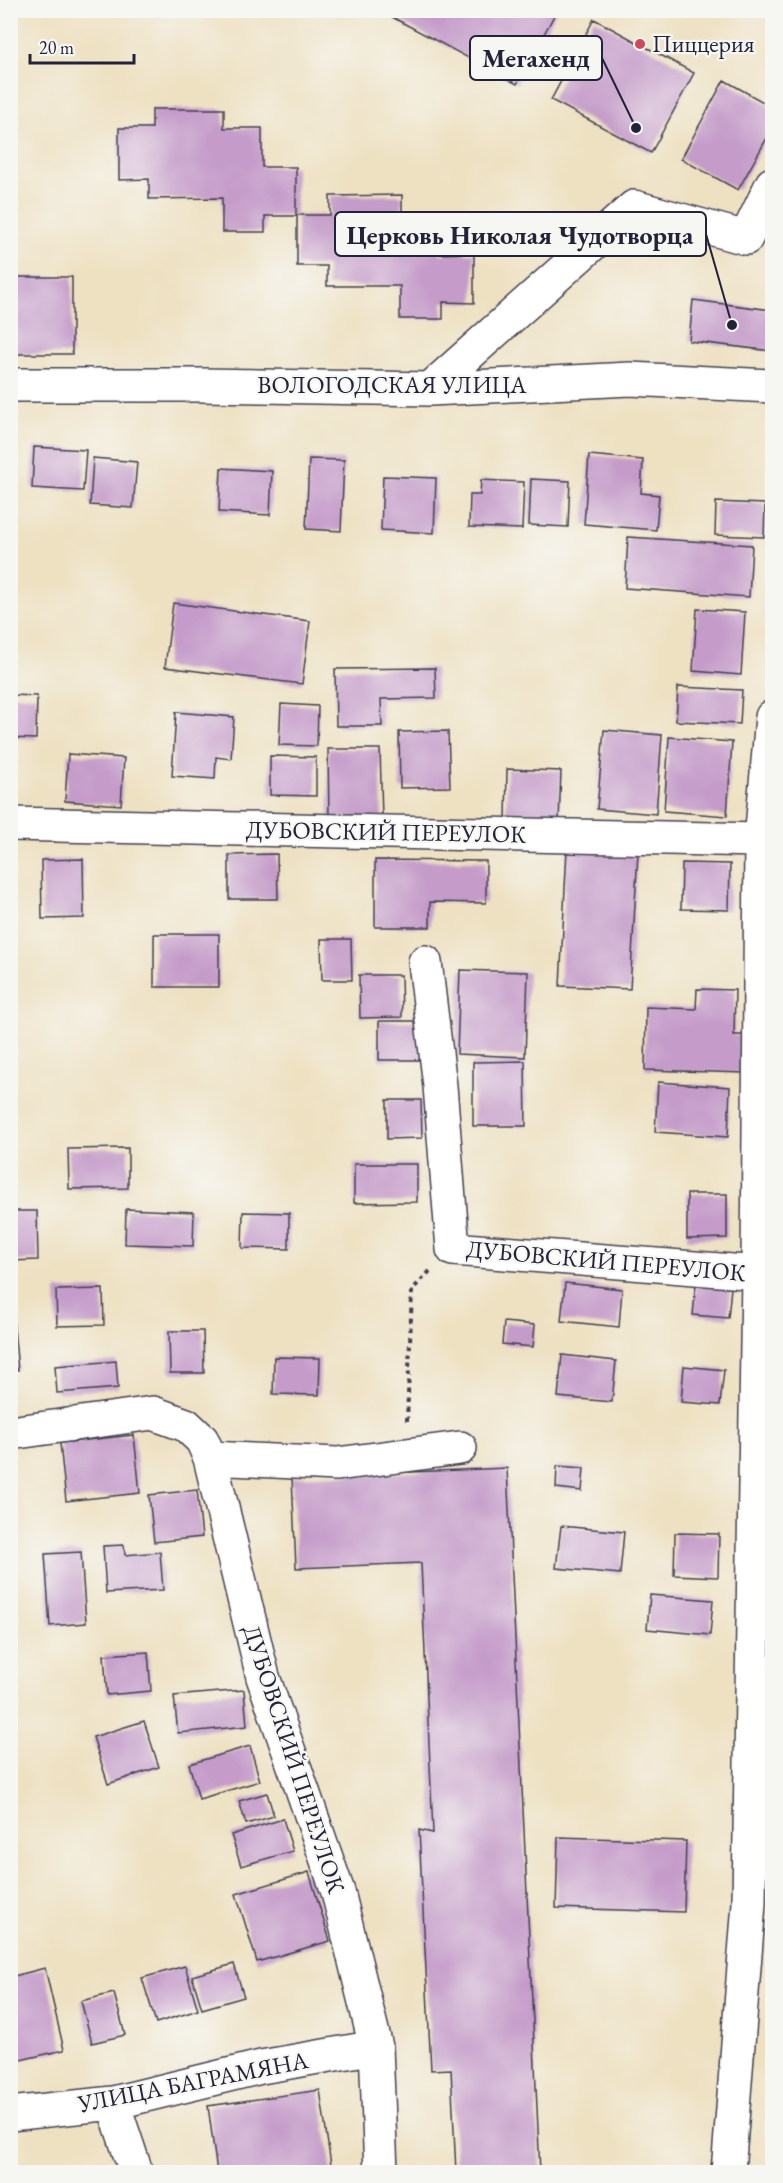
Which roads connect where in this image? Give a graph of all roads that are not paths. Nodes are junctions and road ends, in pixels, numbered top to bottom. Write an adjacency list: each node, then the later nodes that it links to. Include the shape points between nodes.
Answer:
1 (772, 184): 4 (street, via 746,238 634,207)
2 (10, 385): 4 (street, ВОЛОГОДСКАЯ УЛИЦА)
3 (772, 386): 4 (street, ВОЛОГОДСКАЯ УЛИЦА, via 630,379)
4 (430, 389)
5 (772, 717): 7 (street)
6 (10, 824): 7 (street, ДУБОВСКИЙ ПЕРЕУЛОК)
7 (761, 840): 9 (street)
8 (425, 962): 9 (street, ДУБОВСКИЙ ПЕРЕУЛОК, via 453,1249)
9 (758, 1273): 13 (street)
10 (10, 1433): 12 (street, ДУБОВСКИЙ ПЕРЕУЛОК, via 153,1413 186,1425 202,1440)
11 (460, 1448): 12 (street, via 337,1464)
12 (210, 1458): 14 (street, ДУБОВСКИЙ ПЕРЕУЛОК, via 263,1677 338,1892)
13 (761, 1904): 19 (street)
14 (376, 2047): 15 (street, УЛИЦА БАГРАМЯНА, via 261,2067); 18 (street, ДУБОВСКИЙ ПЕРЕУЛОК)
15 (113, 2103): 16 (street, УЛИЦА БАГРАМЯНА); 17 (street)
16 (10, 2114)
17 (136, 2172)
18 (381, 2172)
19 (728, 2172)

